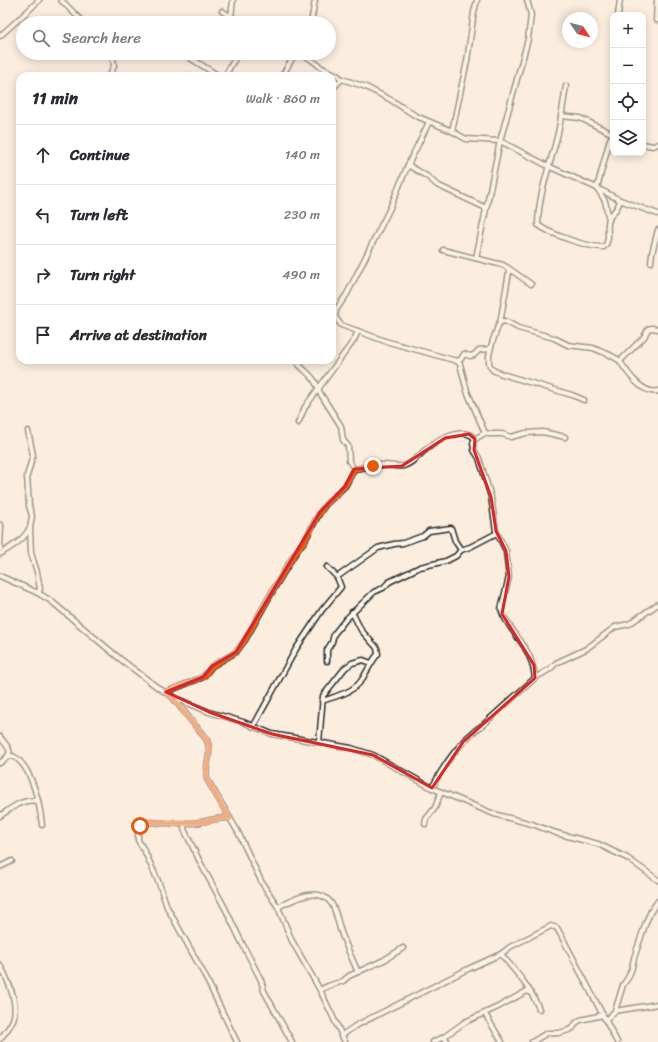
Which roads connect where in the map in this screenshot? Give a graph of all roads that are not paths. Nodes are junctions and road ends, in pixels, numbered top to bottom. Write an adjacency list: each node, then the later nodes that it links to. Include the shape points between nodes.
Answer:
1 (39, 0): 11 (street)
2 (61, 0): 12 (street)
3 (233, 0): 14 (street)
4 (315, 0): 15 (street)
5 (478, 0): 35 (street)
6 (527, 0): 38 (street, via 530,15 528,39)
7 (620, 0): 10 (street)
8 (657, 0): 16 (street)
9 (222, 11): 13 (street)
10 (618, 12)
11 (24, 16)
12 (77, 16)
13 (230, 16)
14 (231, 16)
15 (312, 16)
16 (658, 20)
17 (16, 22): 18 (street)
18 (0, 36)
19 (114, 60): 24 (street)
20 (193, 60): 25 (street)
21 (234, 60): 26 (street)
22 (291, 60): 27 (street)
23 (312, 60): 28 (street)
24 (111, 72)
25 (213, 72)
26 (227, 72)
27 (284, 72)
28 (331, 72)
29 (336, 74): 30 (street)
30 (342, 79): 31 (street); 34 (street, via 366,87)
31 (336, 83)
32 (566, 86): 33 (street)
33 (562, 116): 36 (street, via 580,118); 42 (street)
34 (428, 122): 35 (street); 41 (street)
35 (452, 131): 38 (street, via 466,139)
36 (610, 133)
37 (610, 139): 43 (street)
38 (500, 141): 42 (street); 45 (street)
39 (658, 144): 40 (street)
40 (646, 145)
41 (408, 165): 45 (street, via 437,184); 54 (street, via 390,208 347,294)
42 (548, 166): 43 (street); 47 (street, via 538,225 545,230 600,248 608,242)
43 (597, 188): 44 (street); 47 (street, via 605,201)
44 (620, 200): 46 (street); 47 (street, via 618,208)
45 (486, 208): 50 (street)
46 (658, 214)
47 (609, 220)
48 (658, 230): 51 (street)
49 (443, 250): 50 (street)
50 (476, 258): 52 (street)
51 (651, 262)
52 (508, 268): 53 (street); 56 (street)
53 (531, 284)
54 (336, 310)
55 (336, 319): 58 (street, via 341,325)
56 (499, 323): 59 (street); 60 (street, via 507,322 568,345 593,348)
57 (658, 329): 60 (street, via 648,329)
58 (358, 331): 61 (street); 63 (street)
59 (490, 349): 61 (street, via 480,350 470,356 464,354 460,361); 65 (street, via 489,364 493,370)
60 (619, 360): 64 (street, via 637,384 648,391)
61 (457, 361): 68 (street)
62 (299, 364): 63 (street, via 310,374)
63 (318, 388): 66 (street); 71 (street, via 341,426 343,440 348,446 349,461)
64 (658, 391)
65 (584, 400)
66 (298, 423)
67 (28, 431): 73 (street, via 33,455 28,476 32,516)
68 (485, 433): 69 (street, via 512,437 543,432); 70 (street)
69 (565, 437)
70 (474, 439): 71 (street, via 465,433 453,435 402,466 378,465); 74 (street, via 474,450 479,458 489,492)
71 (354, 469): 87 (street, via 345,486 320,512 236,652 212,666 204,677)
72 (1, 525): 75 (street)
73 (30, 528): 77 (street, via 21,540); 81 (street, via 31,553 40,589)
74 (497, 532): 76 (street); 86 (street, via 506,551 509,577 502,614 524,646 534,665)
75 (0, 549)
76 (461, 550): 80 (street, via 451,528 429,531 423,536 402,543 378,548); 83 (street, via 446,561 420,568 389,582)
77 (0, 554)
78 (327, 567): 80 (street)
79 (0, 576): 81 (street)
80 (337, 577): 90 (street, via 341,588 299,644)
81 (38, 593): 87 (street)
82 (658, 604): 86 (street, via 629,624 615,627 586,649 556,663)
83 (352, 612): 84 (street, via 334,634 327,650); 85 (street, via 362,630 377,648 378,654)
84 (327, 662)
85 (371, 663): 89 (street, via 353,689); 89 (street, via 364,660 352,662 323,696)
86 (536, 678): 95 (street, via 463,742)
87 (166, 692): 88 (street)
88 (173, 697): 90 (street); 99 (street, via 207,740 210,748 207,779)
89 (322, 701): 92 (street)
90 (253, 727): 92 (street, via 272,734)
91 (0, 737): 93 (street, via 9,748)
92 (319, 742): 95 (street, via 373,755)
93 (8, 757): 94 (street); 97 (street, via 18,759 29,777)
94 (0, 763)
95 (432, 788): 96 (street)
96 (441, 792): 101 (street); 105 (street, via 494,814 598,844 627,858)
97 (38, 801): 98 (street, via 19,802); 102 (street)
98 (0, 816)
99 (230, 818): 100 (street); 107 (street, via 254,863 259,878)
100 (185, 823): 123 (street, via 145,822 138,831 138,840 159,883 166,907 204,974); 124 (street, via 184,829 201,864)
101 (425, 824)
102 (42, 825)
103 (12, 861): 104 (street)
104 (0, 867)
105 (658, 880)
106 (658, 901): 116 (street, via 646,922)
107 (278, 907): 111 (street, via 309,895 323,896 332,903); 112 (street, via 292,941)
108 (403, 948): 111 (street)
109 (501, 954): 113 (street); 118 (street, via 554,926); 120 (street, via 355,1026)
110 (0, 965): 122 (street, via 13,993 14,1011 13,1020)
111 (358, 972): 112 (street)
112 (320, 990): 120 (street)
113 (531, 992): 115 (street); 117 (street, via 527,991)
114 (658, 1004): 116 (street)
115 (539, 1009)
116 (615, 1011): 119 (street)
117 (485, 1014): 121 (street, via 465,1022); 128 (street)
118 (603, 1015): 119 (street); 129 (street, via 580,1020 569,1030 547,1033)
119 (606, 1020): 130 (street)
120 (341, 1036): 125 (street)
121 (444, 1037): 126 (street); 127 (street)
122 (0, 1041)
123 (237, 1042)
124 (292, 1042)
125 (345, 1042)
126 (433, 1042)
127 (448, 1042)
128 (502, 1042)
129 (532, 1042)
130 (617, 1042)

